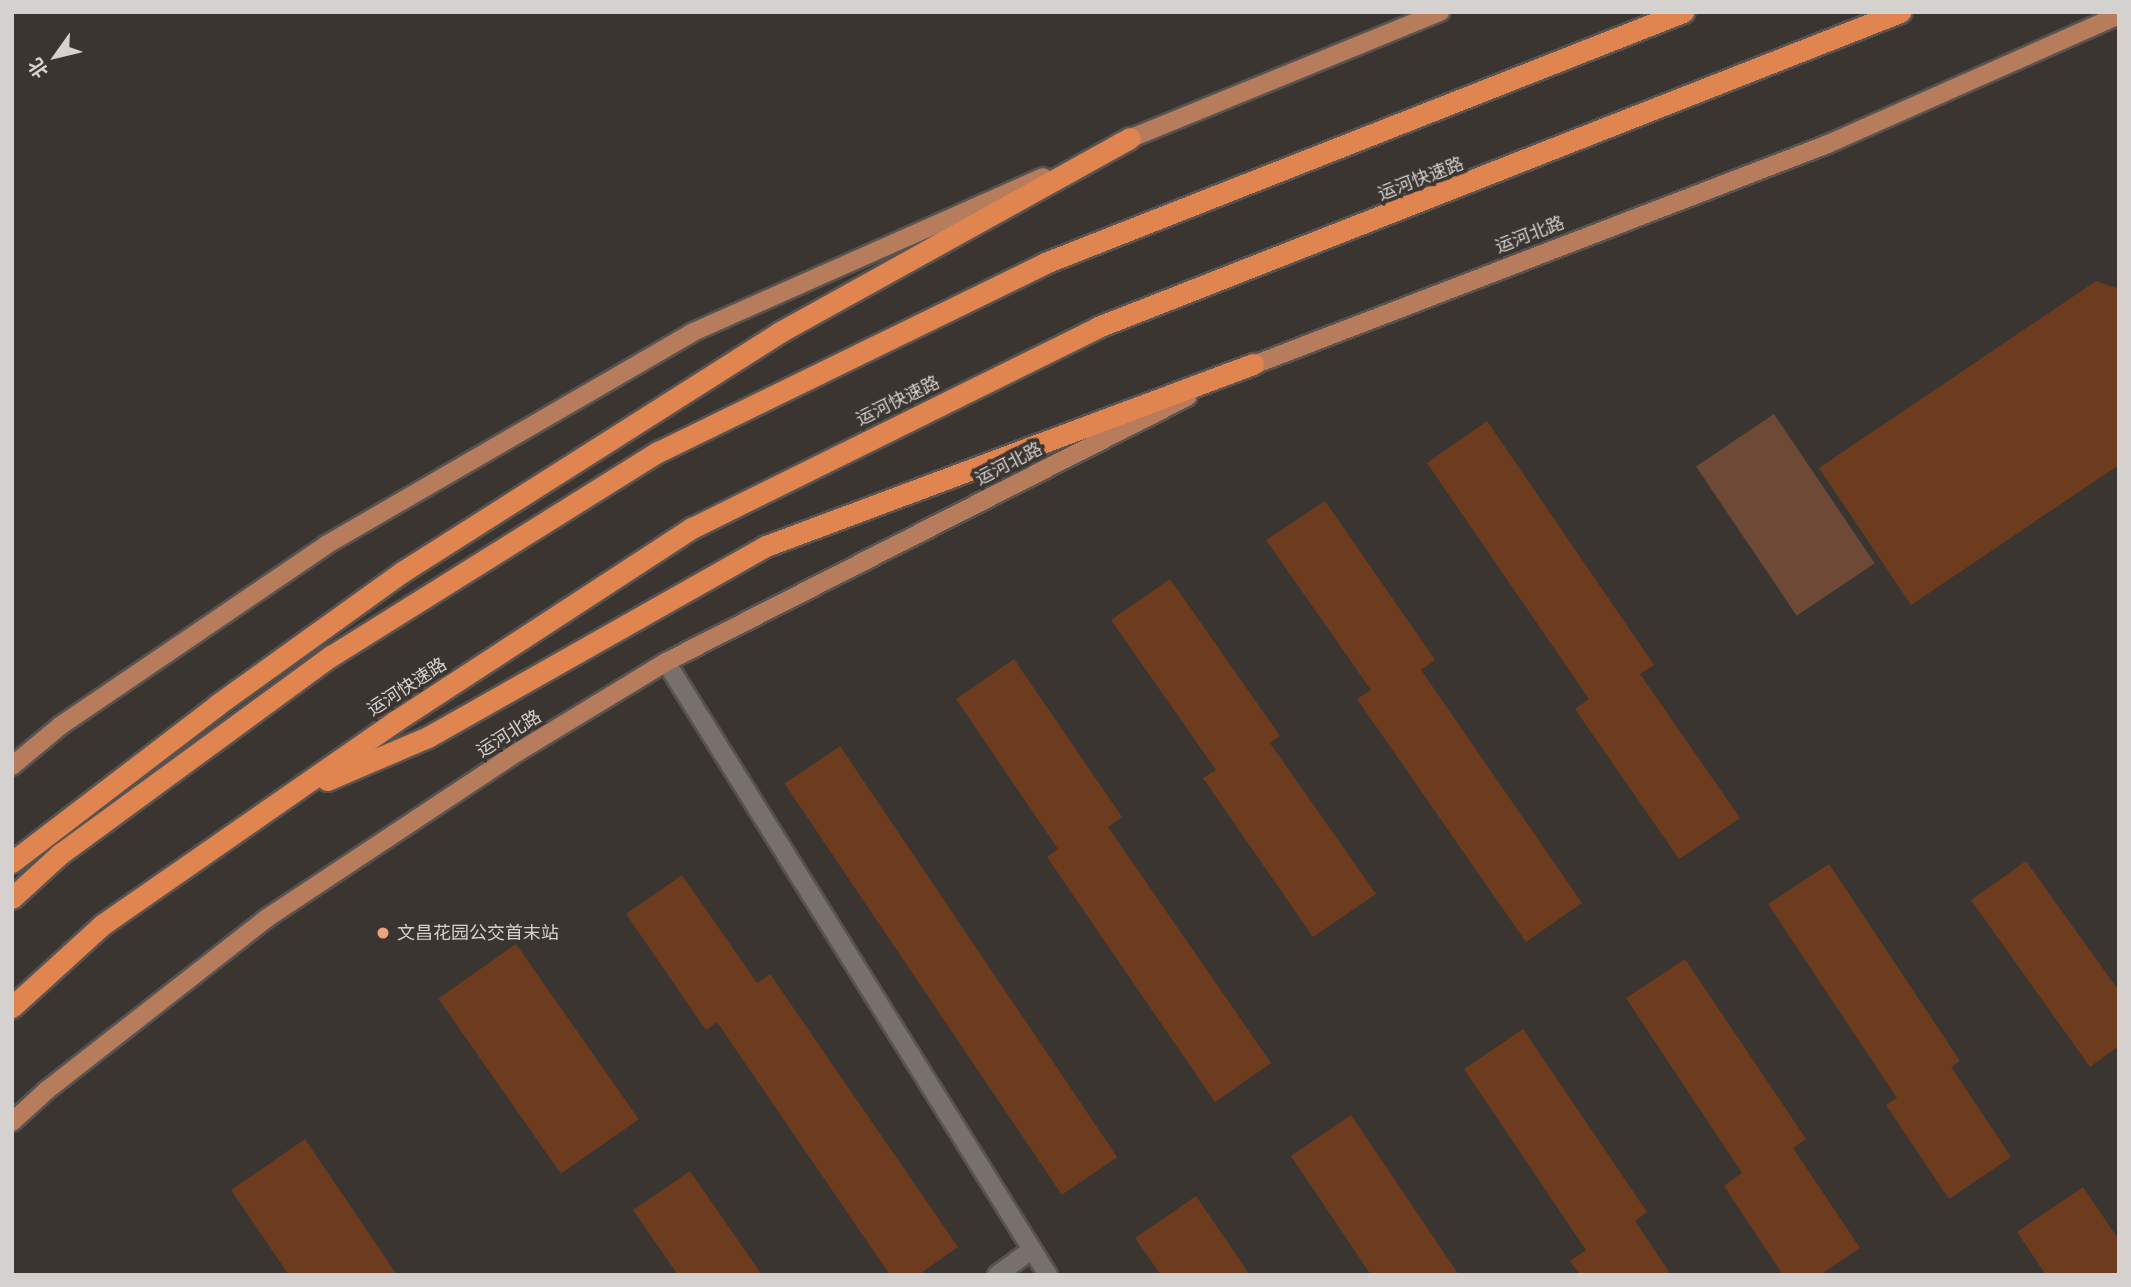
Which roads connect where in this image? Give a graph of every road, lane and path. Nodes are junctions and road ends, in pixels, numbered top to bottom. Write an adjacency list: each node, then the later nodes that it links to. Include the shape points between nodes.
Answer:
1 (1440, 12): 5 (main road)
2 (1683, 12): 11 (highway, via 1045,263 658,452 331,656 60,854)
3 (1900, 12): 9 (highway, 运河快速路, via 1098,327 692,528)
4 (2119, 15): 6 (main road, 运河北路, via 1828,144)
5 (1130, 138): 8 (main road, via 691,333 326,545 60,726); 10 (highway, via 780,332 402,572 217,705)
6 (1253, 364): 7 (main road, 运河北路); 9 (highway, via 766,546 428,737)
7 (666, 662): 13 (main road, 运河北路, via 518,752 267,918); 14 (lane)
8 (12, 766)
9 (286, 797): 12 (highway, 运河快速路, via 102,925)
10 (12, 862)
11 (12, 898)
12 (12, 1007)
13 (12, 1122)
14 (1030, 1251): 15 (lane); 16 (lane)
15 (997, 1275)
16 (1048, 1275)

